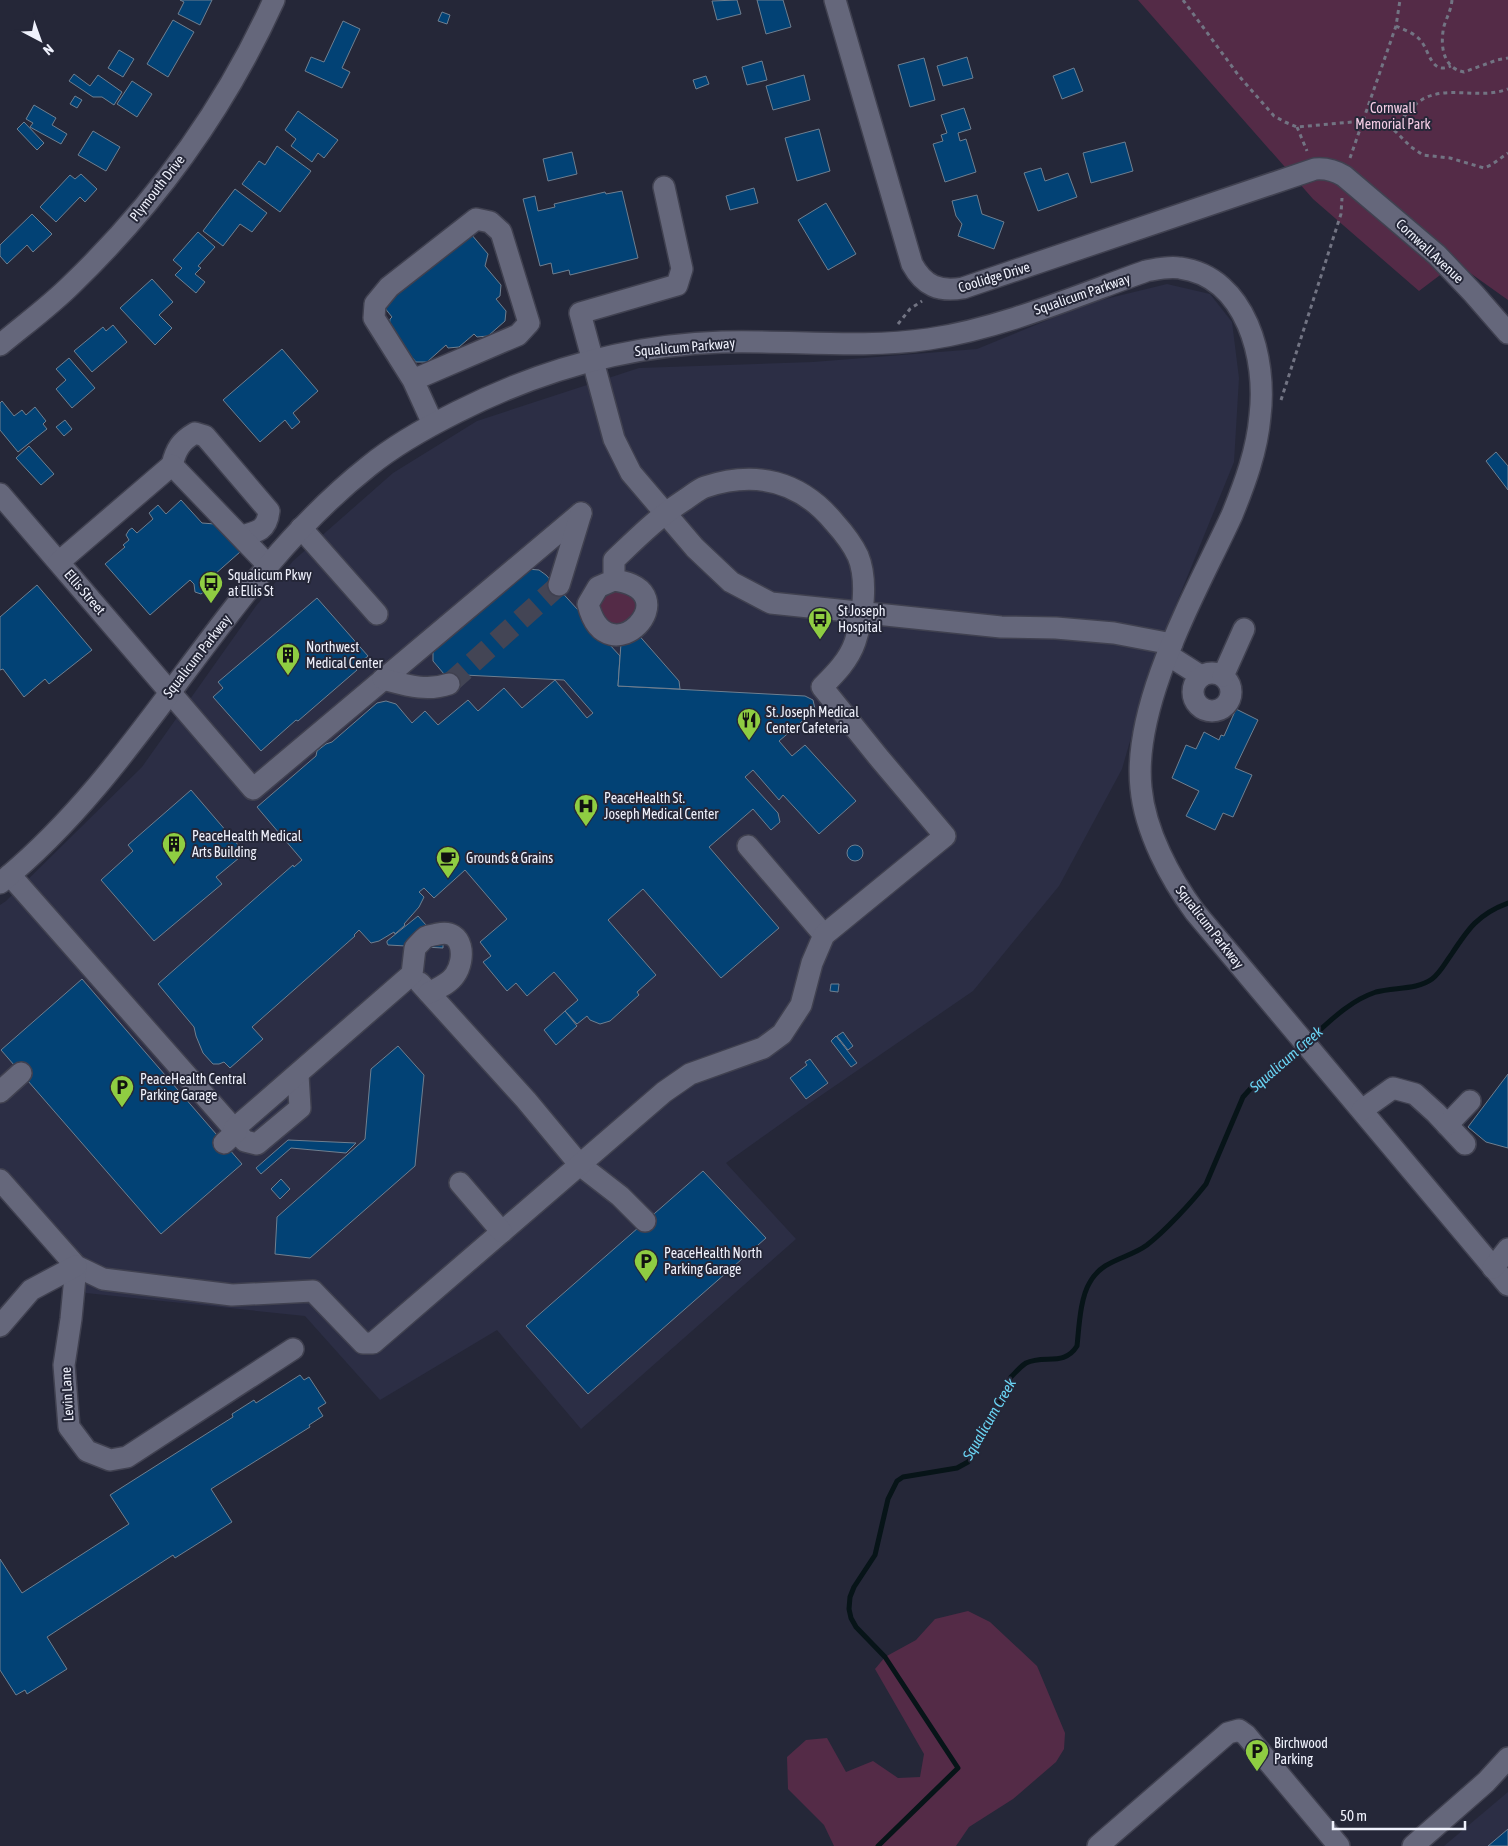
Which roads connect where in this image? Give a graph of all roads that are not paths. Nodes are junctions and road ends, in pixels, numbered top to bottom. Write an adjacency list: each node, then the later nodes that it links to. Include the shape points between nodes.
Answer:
1 (274, 0): 6 (street, Plymouth Drive, via 243,63 214,111 148,202 70,286)
2 (835, 0): 3 (street, Coolidge Drive, via 912,264 924,281 942,289 963,288 1314,169 1334,170)
3 (1344, 176): 5 (street, Cornwall Avenue, via 1437,255)
4 (664, 187): 7 (street, via 682,269 676,285 580,313)
5 (1508, 333)
6 (0, 346)
7 (592, 361): 9 (street, Squalicum Parkway, via 531,379); 12 (street, via 614,440 631,473); 22 (street, Squalicum Parkway, via 626,352 721,342 886,343 928,339 1005,321 1163,267 1179,267 1207,277 1235,303 1253,334 1261,414 1251,464 1235,508)
8 (414, 380): 8 (street, via 518,335 529,323 502,232 490,222 476,219 389,287 375,304 374,318); 9 (street)
9 (433, 424): 13 (street, Squalicum Parkway, via 370,465)
10 (172, 465): 14 (street); 14 (street, via 176,450 184,440 195,433 205,436 269,511 268,522 258,532); 15 (street)
11 (0, 494): 15 (street, Ellis Street)
12 (665, 513): 17 (street, via 614,560); 19 (street, via 695,548 731,582 771,603); 19 (street, via 703,488 726,481 752,478 773,481 800,491 824,510 858,557 864,585)
13 (301, 528): 16 (street, Squalicum Parkway); 20 (street)
14 (241, 536): 16 (street)
15 (59, 562): 27 (street, Ellis Street)
16 (268, 565): 27 (street, Squalicum Parkway)
17 (614, 580)
18 (559, 585): 25 (street, via 581,513)
19 (862, 613): 22 (street, via 1114,634); 30 (street, via 855,643 841,667 822,687 946,836)
20 (377, 614)
21 (1244, 629): 24 (street)
22 (1170, 650): 23 (street); 36 (street, Squalicum Parkway, via 1148,715 1140,769 1141,789 1151,829 1165,864 1195,912)
23 (1201, 676): 24 (street, via 1211,673); 24 (street, via 1195,683 1193,696 1199,706 1210,712 1222,709 1230,699 1230,686)
24 (1223, 676)
25 (383, 679): 26 (street, via 417,688); 27 (street, Ellis Street, via 253,789)
26 (449, 684)
27 (170, 690): 29 (street, Squalicum Parkway, via 74,814)
28 (748, 846): 30 (street)
29 (5, 879): 31 (street, via 231,1135 257,1144 300,1108 298,1075)
30 (824, 934): 39 (street, via 801,1005 782,1034 763,1048 690,1074 664,1092)
31 (412, 974): 32 (street); 32 (street, via 415,948 428,936 442,933 457,940 462,949 462,960 455,976)
32 (429, 993): 39 (street)
33 (21, 1074): 34 (street)
34 (0, 1092)
35 (1470, 1101): 37 (street)
36 (1362, 1110): 37 (street, via 1393,1088 1415,1094); 46 (street, Squalicum Parkway)
37 (1447, 1125): 38 (street)
38 (1465, 1144)
39 (580, 1165): 42 (street, via 620,1196); 43 (street)
40 (0, 1180): 45 (street)
41 (460, 1183): 43 (street)
42 (645, 1221)
43 (502, 1232): 45 (street, via 373,1343 363,1343 313,1292 232,1295 103,1278)
44 (1508, 1249): 46 (street)
45 (76, 1266): 48 (street, via 31,1290); 49 (street, Levin Lane, via 64,1365 69,1427 87,1451 110,1460 127,1457)
46 (1493, 1268): 47 (street, Squalicum Parkway)
47 (1508, 1285)
48 (0, 1326)
49 (293, 1349)
50 (1508, 1758): 53 (street, via 1486,1782)
51 (1098, 1846): 52 (street, via 1228,1733 1239,1730)
52 (1338, 1846)
53 (1413, 1846)

